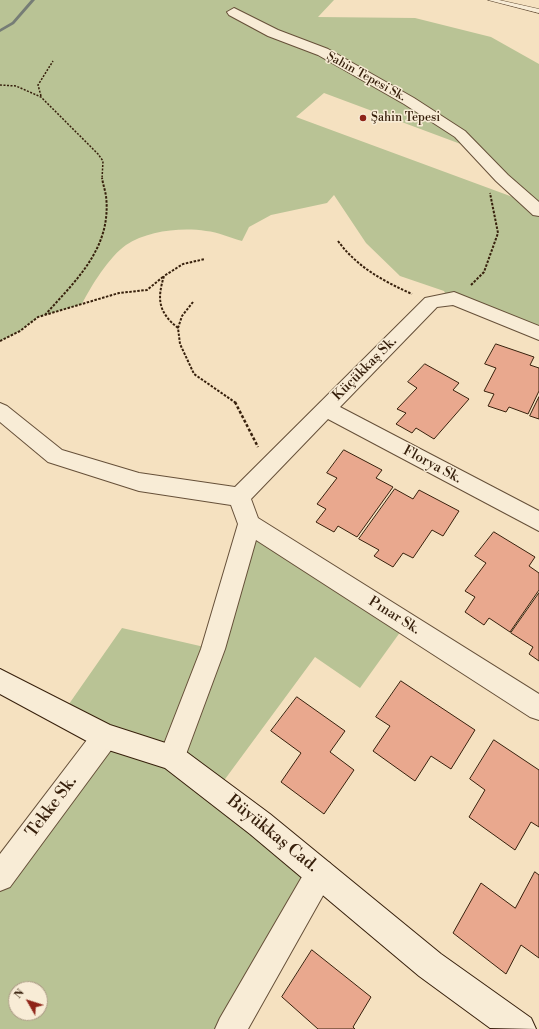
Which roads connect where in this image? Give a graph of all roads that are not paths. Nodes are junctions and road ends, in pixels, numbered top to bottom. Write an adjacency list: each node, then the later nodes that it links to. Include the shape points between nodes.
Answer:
1 (491, 0): 2 (lane)
2 (539, 11)
3 (234, 12): 4 (street, Şahin Tepesi Sk., via 273,33 323,52 409,101 460,134 502,178)
4 (539, 210)
5 (539, 333): 6 (street, Küçükkaş Sk., via 454,298 439,301)
6 (326, 409): 8 (street, Küçükkaş Sk.); 9 (street, Florya Sk.)
7 (0, 411): 8 (street, via 54,456 139,482)
8 (238, 497): 10 (street)
9 (539, 522)
10 (249, 524): 12 (street, Pınar Sk.); 14 (street, via 213,649)
11 (0, 680): 13 (street, Büyükkaş Cad.)
12 (539, 708)
13 (105, 737): 14 (street, Büyükkaş Cad.); 16 (street, Tekke Sk.)
14 (172, 757): 15 (street, Büyükkaş Cad.)
15 (320, 873): 17 (street); 18 (street, Büyükkaş Cad., via 430,965)
16 (0, 877)
17 (231, 1029)
18 (520, 1029)

